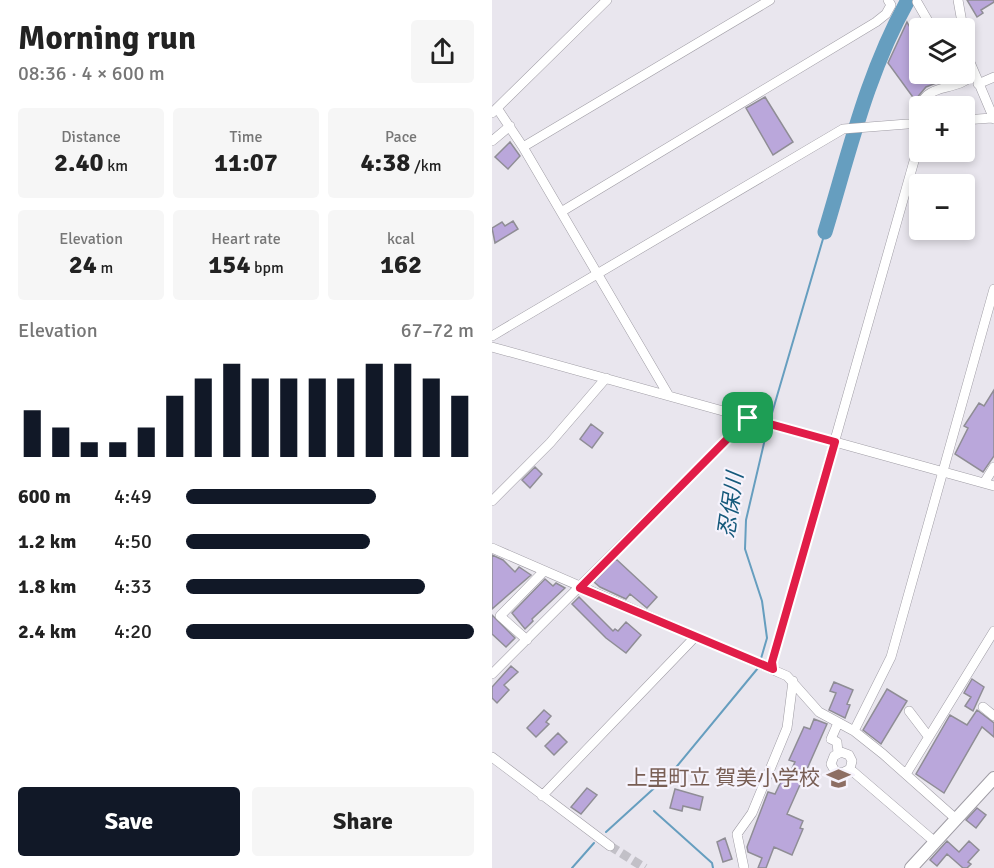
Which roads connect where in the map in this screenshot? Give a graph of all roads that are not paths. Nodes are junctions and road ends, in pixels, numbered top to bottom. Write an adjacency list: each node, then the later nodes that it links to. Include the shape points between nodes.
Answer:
1 (607, 0): 13 (street)
2 (770, 0): 19 (street)
3 (888, 0): 21 (street, via 891,5 876,22)
4 (958, 0): 7 (street)
5 (917, 2): 6 (street)
6 (926, 18)
7 (961, 18)
8 (975, 74): 11 (street)
9 (994, 77): 11 (street)
10 (949, 84): 12 (street)
11 (978, 84): 14 (street)
12 (925, 96)
13 (494, 110): 17 (street)
14 (993, 118): 15 (street)
15 (975, 119)
16 (909, 123): 22 (street, via 843,129)
17 (510, 126): 18 (street); 19 (street)
18 (492, 141)
19 (523, 147): 21 (street)
20 (914, 162): 29 (street)
21 (561, 212): 22 (street)
22 (598, 274): 24 (street); 27 (street)
23 (994, 289): 31 (street)
24 (492, 336)
25 (492, 347): 26 (street)
26 (606, 378): 27 (street); 34 (street, via 550,443)
27 (669, 396): 28 (street)
28 (748, 418): 29 (street); 37 (street)
29 (835, 442): 31 (street); 41 (street)
30 (994, 467): 32 (street)
31 (943, 472): 32 (street); 48 (street, via 891,657)
32 (984, 483): 33 (street)
33 (994, 486)
34 (492, 501)
35 (492, 548): 36 (street)
36 (543, 571): 37 (street); 40 (street, via 500,616)
37 (580, 588): 39 (street); 40 (street)
38 (994, 631): 49 (street)
39 (695, 637): 41 (street); 55 (street)
40 (527, 640): 42 (street)
41 (769, 667): 43 (street)
42 (492, 674)
43 (793, 681): 47 (street, via 819,712); 59 (street, via 788,728 752,813 737,834)
44 (983, 707): 46 (street)
45 (909, 711): 49 (street)
46 (994, 716)
47 (838, 723): 48 (street); 50 (street, via 831,739 837,742)
48 (854, 731): 53 (street)
49 (928, 736): 53 (street)
50 (838, 753): 52 (street, via 850,757); 52 (street, via 832,758 833,769 842,773)
51 (492, 757): 55 (street)
52 (850, 769): 57 (street)
53 (906, 774): 56 (street)
54 (994, 778): 56 (main road)
55 (542, 796): 58 (street)
56 (956, 819): 57 (main road)
57 (935, 842): 60 (main road)
58 (610, 846)
59 (744, 868)
60 (911, 868)

